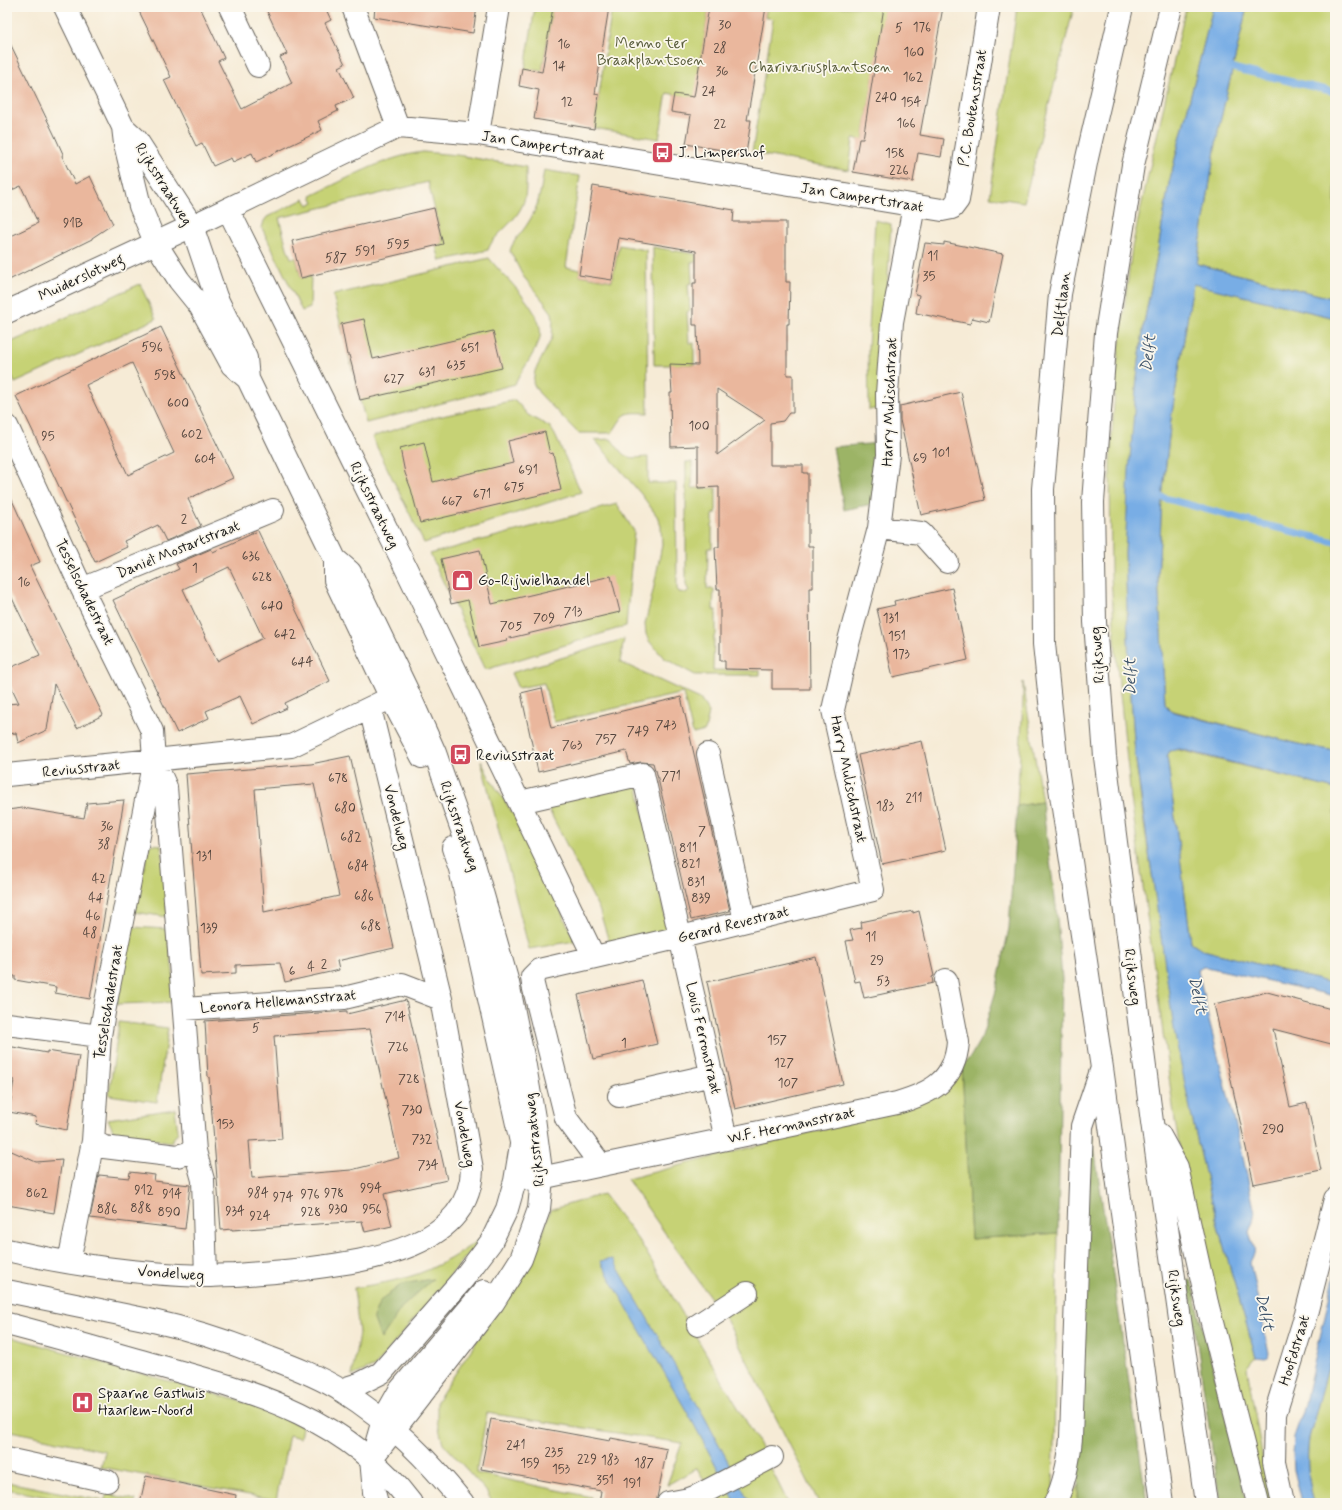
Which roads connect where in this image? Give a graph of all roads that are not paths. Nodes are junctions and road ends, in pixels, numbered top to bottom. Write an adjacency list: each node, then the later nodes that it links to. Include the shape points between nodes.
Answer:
1 (65, 7): 9 (street, Rijksstraatweg)
2 (230, 7): 8 (street)
3 (353, 7): 10 (street)
4 (499, 7): 11 (street)
5 (989, 7): 13 (street, P.C. Boutensstraat, via 958,200)
6 (1122, 7): 39 (street, Delftlaan, via 1087,158 1060,294 1043,489 1044,644 1057,768)
7 (1171, 7): 42 (street, Rijksweg, via 1133,165 1106,333 1092,502 1095,614 1105,757)
8 (258, 66)
9 (123, 127): 15 (street, Rijksstraatweg, via 136,139); 16 (street, Rijksstraatweg, via 140,206)
10 (398, 127): 11 (street, Jan Campertstraat); 14 (street)
11 (478, 134): 12 (street, Jan Campertstraat)
12 (914, 206): 13 (street, Jan Campertstraat, via 942,210); 21 (street, Harry Mulischstraat, via 892,322 887,394 888,455)
13 (952, 208)
14 (228, 209): 15 (street); 29 (street, Rijksstraatweg)
15 (192, 226): 16 (street); 18 (street, Rijksstraatweg, via 216,297 246,358)
16 (155, 242): 17 (street, Muiderslotweg); 18 (street, Rijksstraatweg, via 179,280 200,306 232,365)
17 (7, 312)
18 (248, 379): 24 (street, Rijksstraatweg, via 335,559 350,572)
19 (7, 426): 23 (street, Tesselschadestraat)
20 (273, 510): 23 (street, Daniël Mostartstraat)
21 (879, 528): 22 (street, via 921,533); 30 (street, Harry Mulischstraat, via 833,710)
22 (947, 562)
23 (82, 589): 27 (street, Tesselschadestraat, via 152,731)
24 (398, 693): 25 (street); 45 (street, Rijksstraatweg, via 460,869); 48 (street, Rijksstraatweg, via 435,753 474,864 503,968 526,1066 534,1118)
25 (370, 708): 27 (street, Reviusstraat, via 291,746); 35 (street, Vondelweg)
26 (708, 754): 31 (street)
27 (154, 760): 28 (street, Reviusstraat); 36 (street, Tesselschadestraat, via 166,787); 38 (street, Tesselschadestraat)
28 (7, 775)
29 (520, 802): 32 (street, via 643,774); 33 (street, Rijksstraatweg)
30 (873, 890): 31 (street, Gerard Revestraat)
31 (745, 921): 32 (street, Gerard Revestraat)
32 (680, 938): 33 (street, Gerard Revestraat); 40 (street, Louis Ferronstraat)
33 (594, 957): 47 (street, Rijksstraatweg, via 539,970 532,977 566,1118)
34 (946, 980): 43 (street, W.F. Hermansstraat, via 957,1037 957,1051 950,1071 933,1089 911,1099)
35 (441, 999): 36 (street, Leonora Hellemansstraat, via 402,984 344,998); 52 (street, Vondelweg, via 472,1169 468,1192 451,1221 416,1244 396,1252 358,1261 276,1272)
36 (184, 1009): 46 (street, Tesselschadestraat)
37 (7, 1024): 38 (street)
38 (100, 1036): 44 (street, Tesselschadestraat)
39 (1102, 1068): 67 (street, via 1082,1126 1071,1438 1063,1486); 68 (street)
40 (712, 1075): 41 (street); 43 (street, Louis Ferronstraat)
41 (620, 1096)
42 (1152, 1122): 69 (street, Rijksweg); 70 (street, via 1177,1167 1207,1303)
43 (726, 1139): 47 (street, W.F. Hermansstraat)
44 (92, 1141): 46 (street, via 104,1147 177,1156); 51 (street, Tesselschadestraat)
45 (521, 1142): 48 (street, Rijksstraatweg); 57 (street, Rijksstraatweg, via 515,1181 507,1209 491,1242 463,1279 381,1373)
46 (195, 1151): 52 (street, Tesselschadestraat, via 203,1180)
47 (601, 1166): 48 (street, W.F. Hermansstraat)
48 (536, 1179): 58 (street, Rijksstraatweg, via 538,1209 521,1259 493,1303)
49 (1335, 1199): 71 (street, Hoofdstraat, via 1306,1314 1275,1414 1274,1462)
50 (7, 1250): 51 (street, Vondelweg)
51 (69, 1262): 52 (street, Vondelweg, via 133,1271)
52 (206, 1276)
53 (7, 1291): 57 (street, via 150,1320 205,1335 294,1367)
54 (747, 1293): 56 (street)
55 (7, 1324): 61 (street, via 228,1384 301,1413 332,1430)
56 (698, 1325)
57 (340, 1390): 58 (street)
58 (388, 1425): 61 (street, Rijksstraatweg); 65 (street, via 437,1471)
59 (772, 1457): 66 (street, via 689,1499)
60 (7, 1459): 62 (street)
61 (371, 1459): 63 (street); 64 (street)
62 (107, 1481)
63 (377, 1503)
64 (411, 1503)
65 (464, 1503)
66 (668, 1503)
67 (1055, 1503)
68 (1162, 1503)
69 (1206, 1503)
70 (1258, 1503)
71 (1283, 1503)

